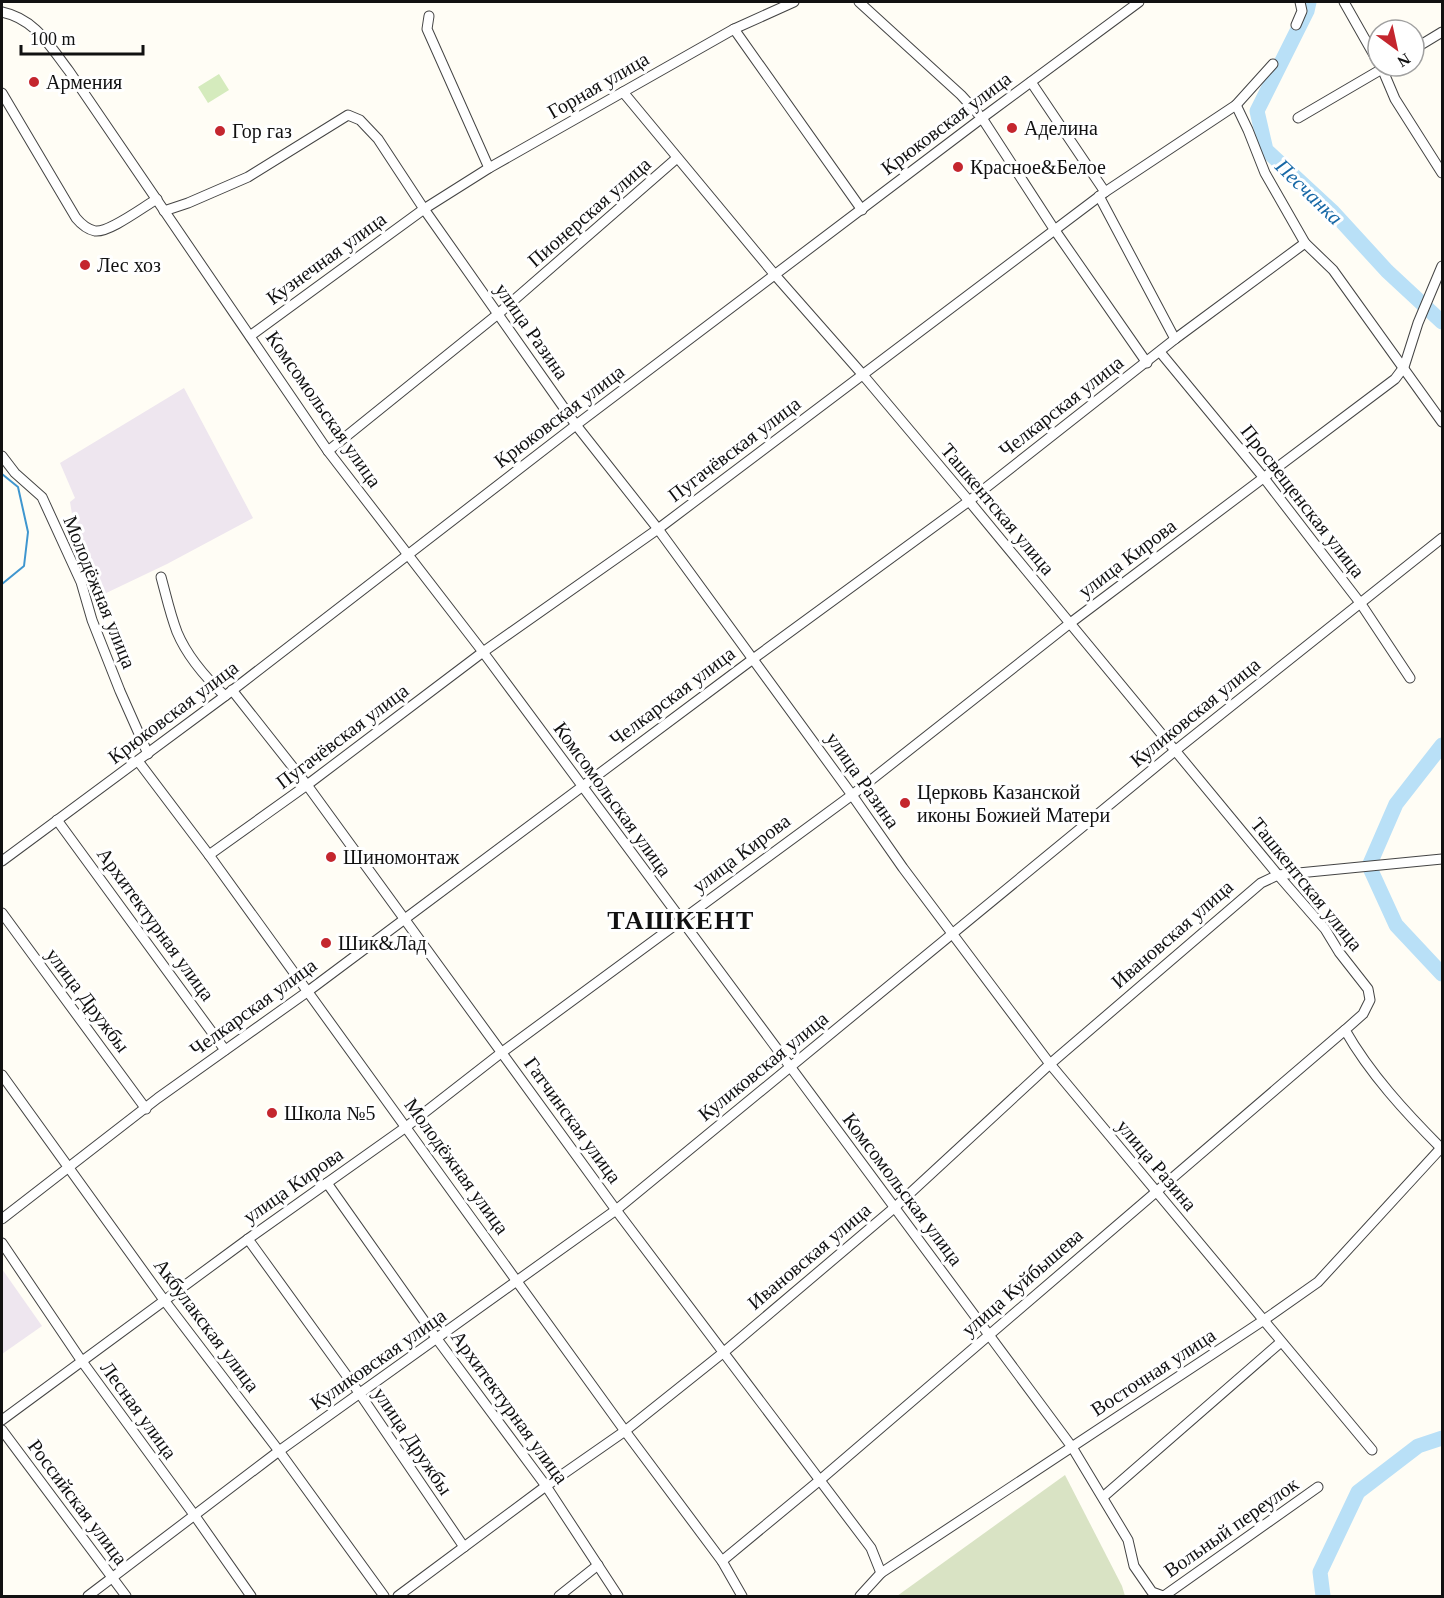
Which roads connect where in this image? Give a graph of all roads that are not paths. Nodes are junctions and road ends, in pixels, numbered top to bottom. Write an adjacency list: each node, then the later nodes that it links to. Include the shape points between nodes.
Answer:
1 (794, 2): 9 (street, Горная улица)
2 (859, 2): 20 (street)
3 (1139, 2): 16 (street, Крюковская улица)
4 (1300, 2): 8 (street, via 1302,10)
5 (1344, 2): 11 (street)
6 (2, 12): 26 (street, Комсомольская улица, via 18,16 41,35)
7 (429, 16): 23 (street, via 427,29)
8 (1296, 25)
9 (734, 29): 17 (street, Горная улица); 28 (street)
10 (1443, 32): 12 (street)
11 (1366, 39)
12 (1426, 42)
13 (1273, 64): 19 (street, Пугачёвская улица)
14 (1366, 76): 21 (street)
15 (1387, 78): 24 (street, via 1395,99)
16 (1031, 82): 20 (street, Крюковская улица); 25 (street)
17 (623, 92): 22 (street, Ташкентская улица); 23 (street, Горная улица)
18 (2, 93): 26 (street, via 84,228 97,232 108,229)
19 (1236, 105): 25 (street, Пугачёвская улица); 31 (street, via 1265,172)
20 (982, 118): 28 (street, Крюковская улица); 30 (street)
21 (1298, 118)
22 (677, 158): 33 (street, Ташкентская улица); 34 (street, Пионерская улица)
23 (489, 168): 27 (street, Горная улица)
24 (1443, 173)
25 (1102, 194): 30 (street, Пугачёвская улица); 36 (street)
26 (157, 199): 29 (street, Комсомольская улица)
27 (424, 209): 29 (street, улица Разина, via 378,139 360,120 348,115 248,177); 34 (street, улица Разина); 35 (street, Кузнечная улица)
28 (862, 210): 33 (street, Крюковская улица)
29 (164, 211): 35 (street, Комсомольская улица)
30 (1054, 229): 38 (street); 40 (street, Пугачёвская улица)
31 (1305, 243): 36 (street, Челкарская улица); 39 (street, via 1333,270)
32 (1442, 266): 39 (street)
33 (775, 275): 40 (street, Ташкентская улица); 42 (street, Крюковская улица)
34 (498, 314): 42 (street, улица Разина); 43 (street, Пионерская улица)
35 (250, 336): 43 (street, Комсомольская улица)
36 (1175, 339): 37 (street, Челкарская улица)
37 (1160, 352): 38 (street, Челкарская улица); 45 (street, Просвещенская улица)
38 (1146, 363): 46 (street, Челкарская улица)
39 (1404, 367): 41 (street); 45 (street, улица Кирова, via 1395,379)
40 (863, 375): 46 (street, Ташкентская улица); 47 (street, Пугачёвская улица)
41 (1443, 423)
42 (576, 425): 47 (street, улица Разина); 49 (street, Крюковская улица)
43 (328, 451): 49 (street, Комсомольская улица)
44 (2, 456): 58 (street, Молодёжная улица, via 42,498 81,582 96,630)
45 (1264, 478): 51 (street, Просвещенская улица); 52 (street, улица Кирова)
46 (969, 501): 52 (street, Ташкентская улица); 54 (street, Челкарская улица)
47 (658, 528): 53 (street, Пугачёвская улица); 54 (street, улица Разина)
48 (1443, 538): 51 (street, Куликовская улица)
49 (406, 555): 53 (street, Комсомольская улица); 56 (street, Крюковская улица)
50 (161, 577): 56 (street, Гатчинская улица, via 184,646 199,667)
51 (1361, 604): 55 (street, Просвещенская улица); 57 (street, Куликовская улица)
52 (1069, 624): 57 (street, Ташкентская улица); 62 (street, улица Кирова)
53 (483, 652): 60 (street, Пугачёвская улица); 61 (street, Комсомольская улица)
54 (753, 659): 61 (street, Челкарская улица); 62 (street, улица Разина)
55 (1410, 678)
56 (229, 693): 58 (street, Крюковская улица); 60 (street, Гатчинская улица)
57 (1176, 750): 67 (street, Ташкентская улица); 71 (street, Куликовская улица)
58 (147, 754): 59 (street, Крюковская улица)
59 (138, 761): 63 (street, Крюковская улица); 64 (street, Молодёжная улица)
60 (307, 785): 64 (street, Пугачёвская улица); 69 (street, Гатчинская улица)
61 (582, 786): 69 (street, Челкарская улица); 70 (street, Комсомольская улица)
62 (852, 795): 70 (street, улица Кирова); 71 (street, улица Разина)
63 (57, 820): 66 (street, Крюковская улица); 74 (street, Архитектурная улица)
64 (209, 855): 72 (street, Молодёжная улица)
65 (1443, 859): 67 (street)
66 (2, 861)
67 (1278, 875): 73 (street, Ташкентская улица, via 1325,929 1368,989 1370,1000 1364,1014); 76 (street, Ивановская улица, via 1251,890)
68 (2, 914): 79 (street, улица Дружбы)
69 (404, 919): 72 (street, Челкарская улица); 75 (street, Гатчинская улица)
70 (681, 920): 75 (street, улица Кирова); 77 (street, Комсомольская улица)
71 (953, 934): 76 (street, улица Разина); 77 (street, Куликовская улица)
72 (307, 992): 74 (street, Челкарская улица); 80 (street, Молодёжная улица)
73 (1345, 1030): 81 (street, via 1385,1087); 84 (street, улица Куйбышева)
74 (225, 1050): 79 (street, Челкарская улица)
75 (501, 1053): 80 (street, улица Кирова); 86 (street, Гатчинская улица)
76 (1050, 1064): 84 (street, улица Разина); 85 (street, Ивановская улица)
77 (790, 1067): 85 (street, Комсомольская улица); 86 (street, Куликовская улица)
78 (2, 1075): 82 (street, Акбулакская улица)
79 (146, 1109): 82 (street, Челкарская улица)
80 (406, 1127): 83 (street, улица Кирова); 90 (street, Молодёжная улица)
81 (1442, 1148): 92 (street, Восточная улица, via 1318,1282)
82 (70, 1168): 87 (street, Челкарская улица); 91 (street, Акбулакская улица)
83 (327, 1183): 88 (street, улица Кирова); 94 (street, Архитектурная улица)
84 (1156, 1191): 92 (street, улица Разина); 93 (street, улица Куйбышева)
85 (894, 1208): 93 (street, Комсомольская улица); 96 (street, Ивановская улица)
86 (616, 1210): 90 (street, Куликовская улица); 96 (street, Гатчинская улица)
87 (2, 1219)
88 (248, 1239): 91 (street, улица Кирова); 98 (street, улица Дружбы)
89 (2, 1243): 97 (street, Лесная улица)
90 (519, 1282): 94 (street, Куликовская улица); 101 (street, Молодёжная улица)
91 (164, 1300): 97 (street, улица Кирова); 104 (street, Акбулакская улица)
92 (1264, 1320): 95 (street, улица Разина); 102 (street, Восточная улица)
93 (989, 1335): 102 (street, Комсомольская улица); 105 (street, улица Куйбышева)
94 (437, 1339): 98 (street, Куликовская улица); 106 (street, Архитектурная улица)
95 (1281, 1342): 103 (street, улица Разина); 108 (street)
96 (724, 1352): 101 (street, Ивановская улица); 105 (street, Гатчинская улица)
97 (81, 1360): 99 (street, улица Кирова); 109 (street, Лесная улица)
98 (360, 1394): 104 (street, Куликовская улица); 110 (street, улица Дружбы)
99 (2, 1420)
100 (2, 1430): 114 (street, Российская улица)
101 (625, 1431): 106 (street, Ивановская улица); 111 (street, Молодёжная улица)
102 (1072, 1447): 108 (street, Комсомольская улица); 113 (street, Восточная улица)
103 (1372, 1450)
104 (279, 1451): 109 (street, Куликовская улица); 118 (street, Акбулакская улица)
105 (820, 1480): 111 (street, улица Куйбышева); 113 (street, Гатчинская улица, via 871,1548)
106 (546, 1486): 110 (street, Ивановская улица); 112 (street, Архитектурная улица)
107 (1318, 1487): 124 (street, Вольный переулок)
108 (1103, 1497): 124 (street, Комсомольская улица, via 1128,1540 1134,1566 1152,1592)
109 (195, 1516): 114 (street, Куликовская улица); 117 (street, Лесная улица)
110 (464, 1547): 119 (street, Ивановская улица)
111 (722, 1561): 122 (street, Молодёжная улица)
112 (598, 1565): 120 (street); 121 (street, Архитектурная улица)
113 (881, 1573): 123 (street, Восточная улица)
114 (113, 1579): 115 (street, Куликовская улица); 116 (street, Российская улица)
115 (88, 1596)
116 (126, 1596)
117 (251, 1596)
118 (384, 1596)
119 (398, 1596)
120 (559, 1596)
121 (618, 1596)
122 (742, 1596)
123 (860, 1596)
124 (1164, 1596)

